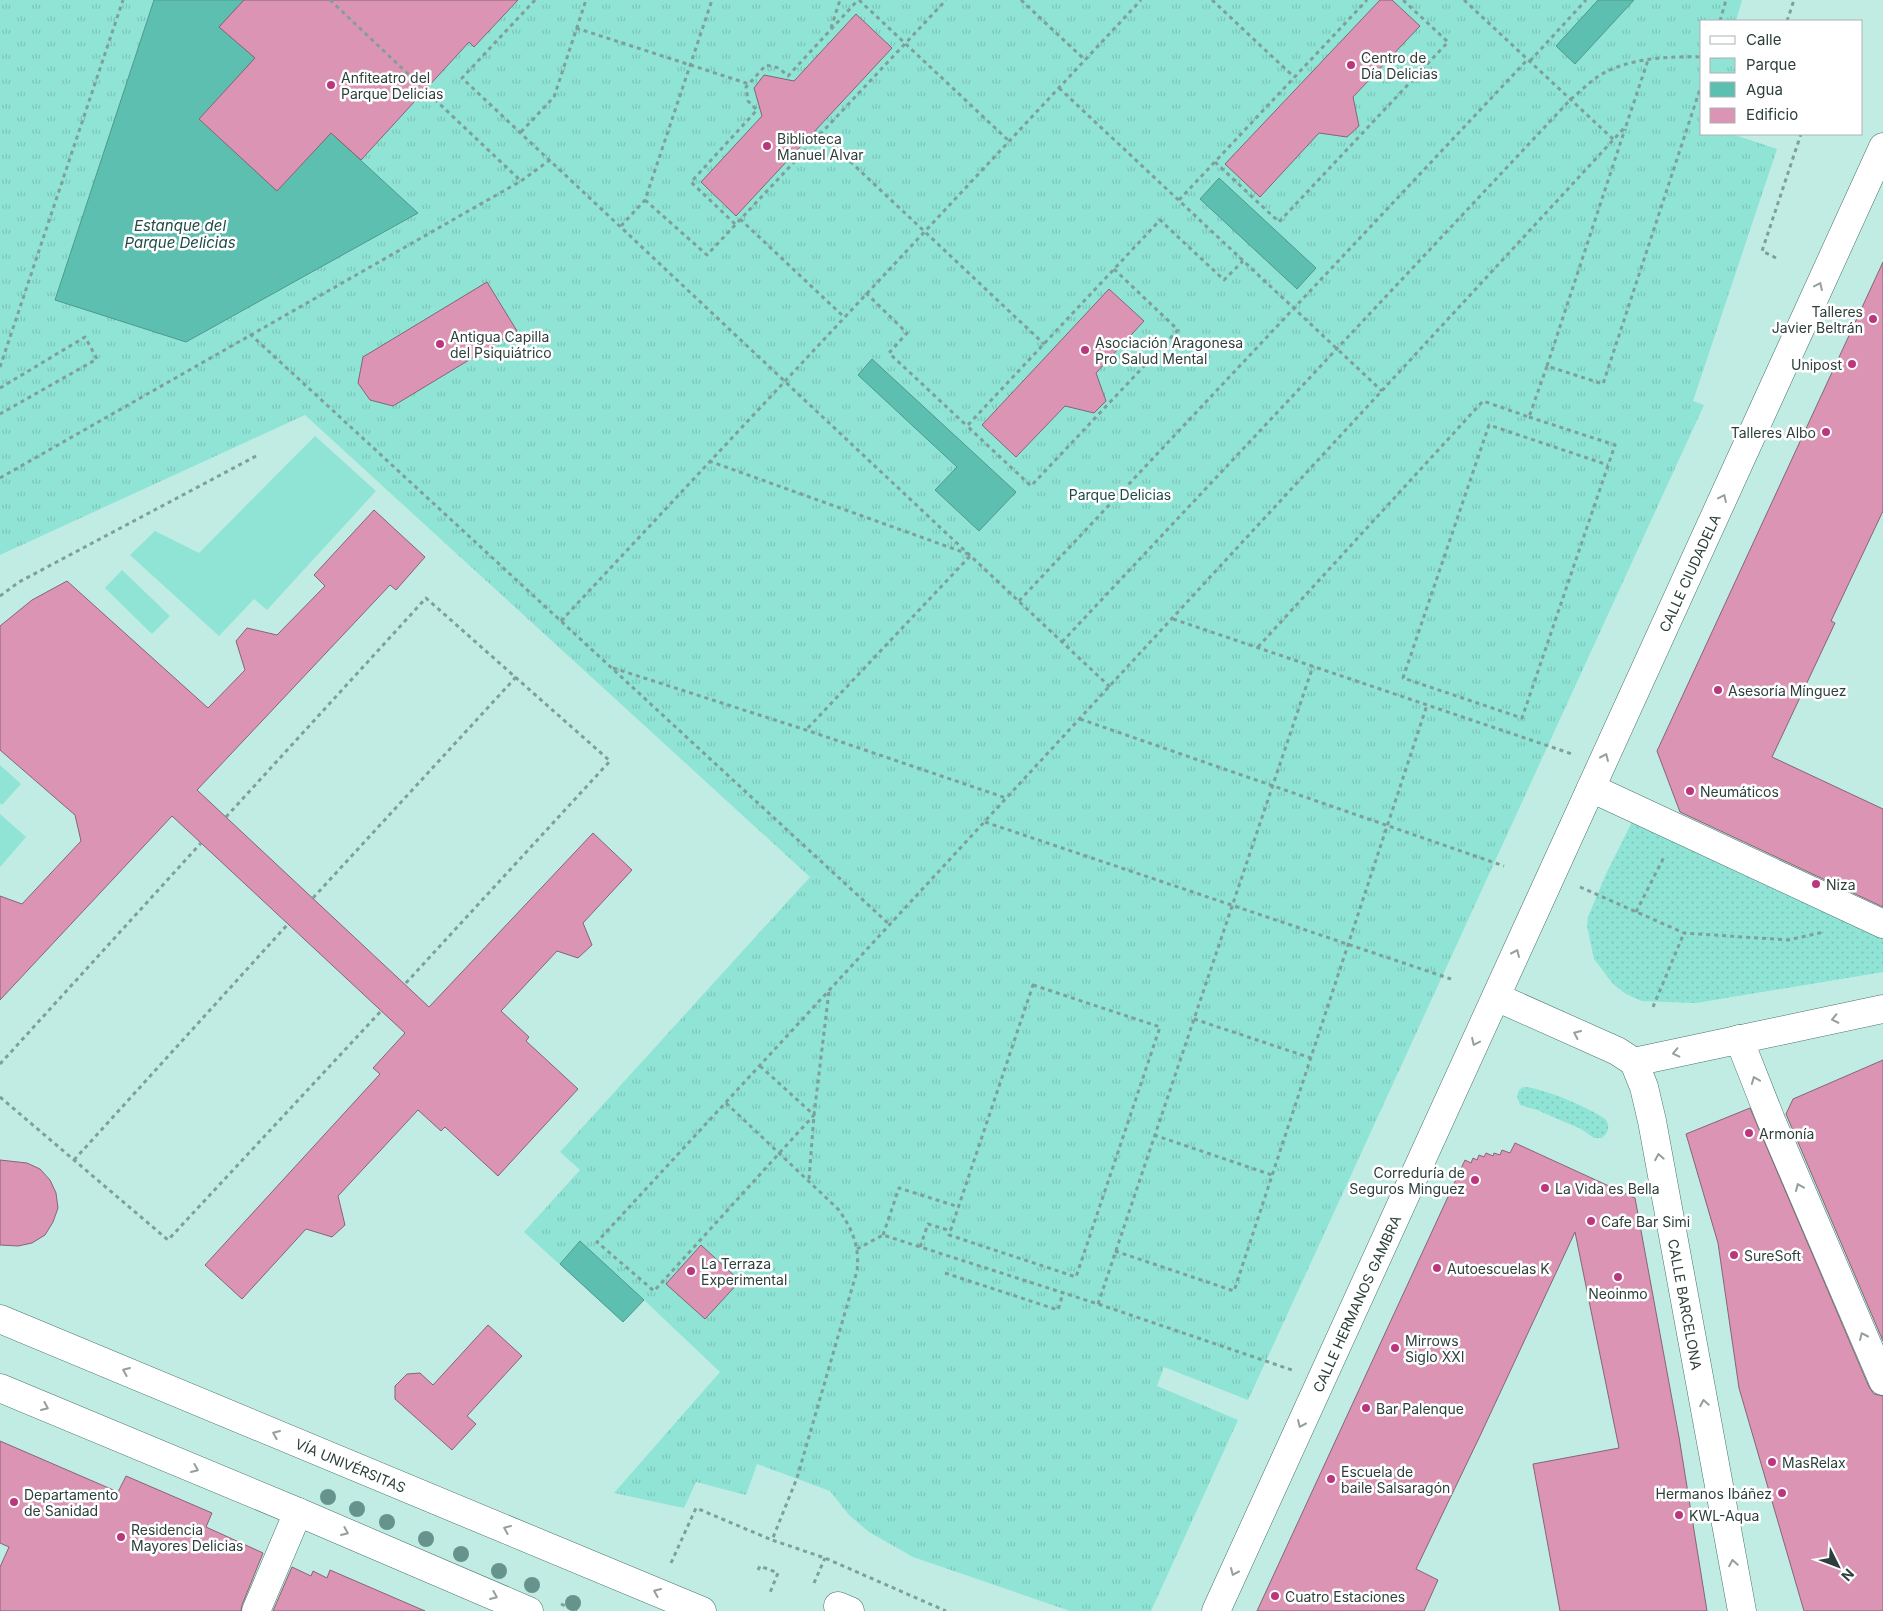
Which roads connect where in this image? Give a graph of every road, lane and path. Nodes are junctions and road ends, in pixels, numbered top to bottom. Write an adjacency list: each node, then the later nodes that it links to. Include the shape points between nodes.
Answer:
1 (123, 0): 59 (path)
2 (330, 0): 42 (path)
3 (534, 0): 34 (path, via 462,78)
4 (586, 0): 20 (path)
5 (712, 0): 27 (path)
6 (840, 0): 21 (path)
7 (858, 0): 21 (path); 22 (path)
8 (946, 0): 22 (path)
9 (1021, 0): 24 (path)
10 (1141, 0): 24 (path)
11 (1212, 0): 28 (path)
12 (1367, 0): 28 (path)
13 (1403, 0): 41 (path, via 1448,42 1279,222)
14 (1464, 0): 25 (path)
15 (1586, 0): 25 (path)
16 (1726, 0): 18 (path)
17 (1794, 0): 19 (path)
18 (1720, 20)
19 (1787, 20)
20 (576, 28): 27 (path); 34 (path, via 554,96)
21 (830, 29): 29 (path, via 788,76 779,68 766,64)
22 (906, 43): 35 (path); 37 (path)
23 (1700, 57): 26 (path)
24 (1085, 60): 30 (path)
25 (1529, 60): 32 (path); 53 (path)
26 (1648, 60): 32 (path, via 1603,74); 33 (path)
27 (690, 65): 29 (path); 43 (path)
28 (1294, 77): 41 (path)
29 (749, 84): 46 (path, via 746,87 748,101 757,110 691,182)
30 (1059, 88): 37 (path); 44 (path)
31 (1700, 89): 58 (path, via 1603,384)
32 (1571, 99): 38 (path); 57 (path)
33 (1626, 126): 38 (path); 58 (path)
34 (521, 132): 40 (path)
35 (820, 134): 45 (path); 48 (path)
36 (1801, 135): 49 (path, via 1762,250)
37 (1009, 140): 48 (path)
38 (1614, 140): 62 (path)
39 (1883, 147): 86 (street, CALLE CIUDADELA, one-way to 39)
40 (550, 160): 42 (path); 47 (path)
41 (1215, 162): 44 (path)
42 (521, 181): 55 (path)
43 (645, 200): 46 (path, via 707,255); 47 (path)
44 (1179, 200): 50 (path)
45 (740, 219): 46 (path); 54 (path)
46 (736, 224)
47 (621, 226): 60 (path)
48 (924, 231): 52 (path); 56 (path)
49 (1776, 258)
50 (1243, 261): 51 (path, via 1224,280 1160,220); 53 (path)
51 (1114, 269): 56 (path); 65 (path, via 1178,330 1031,486)
52 (866, 294): 54 (path); 65 (path, via 908,333 889,353)
53 (1294, 308): 57 (path); 72 (path)
54 (844, 317): 60 (path)
55 (250, 334): 69 (path); 74 (path)
56 (1044, 344): 65 (path)
57 (1337, 349): 62 (path); 75 (path)
58 (1547, 366): 64 (path)
59 (0, 367)
60 (784, 380): 67 (path); 70 (path)
61 (0, 388): 63 (path, via 85,337 97,358)
62 (1382, 391): 73 (path)
63 (0, 414)
64 (1530, 417): 68 (path, via 1615,445); 76 (path, via 1483,401)
65 (967, 426)
66 (258, 455): 71 (path, via 19,582)
67 (709, 460): 70 (path); 74 (path)
68 (1608, 465): 68 (path, via 1522,718 1404,678 1490,425)
69 (0, 478)
70 (971, 555): 72 (path); 83 (path)
71 (0, 596)
72 (1019, 601): 75 (path)
73 (1172, 619): 76 (path); 80 (path)
74 (560, 621): 78 (path)
75 (1062, 642): 80 (path)
76 (1258, 648): 77 (path)
77 (1313, 666): 81 (path); 85 (path)
78 (610, 667): 83 (path); 100 (path)
79 (516, 678): 88 (path, via 426,598); 95 (path); 104 (path, via 610,761)
80 (1110, 686): 82 (path)
81 (1427, 705): 84 (path); 90 (path)
82 (1080, 719): 85 (path); 87 (path)
83 (806, 730): 87 (path)
84 (1564, 751)
85 (1274, 786): 90 (path); 96 (path)
86 (1591, 788): 91 (street); 106 (street, CALLE CIUDADELA, one-way to 86)
87 (1006, 798): 89 (path)
88 (226, 817)
89 (985, 822): 96 (path); 100 (path)
90 (1388, 825): 93 (path); 102 (path)
91 (1679, 830): 97 (path); 98 (street)
92 (201, 843): 114 (path)
93 (1504, 866)
94 (1575, 885): 97 (path)
95 (313, 898)
96 (1233, 905): 102 (path); 110 (path)
97 (1636, 912): 101 (path)
98 (1880, 923): 101 (path, via 1788,940)
99 (288, 924): 121 (path)
100 (890, 925): 105 (path)
101 (1684, 933): 107 (path)
102 (1349, 944): 103 (path); 112 (path)
103 (1451, 979)
104 (405, 984)
105 (829, 991): 115 (path); 118 (path)
106 (1496, 998): 113 (street, one-way to 106, via 1617,1051); 134 (street, CALLE HERMANOS GAMBRA, one-way to 134)
107 (1653, 1007)
108 (1883, 1009): 111 (street, one-way to 111)
109 (381, 1011): 121 (path, via 168,1240)
110 (1194, 1019): 112 (path); 119 (path)
111 (1739, 1039): 113 (street, one-way to 113); 135 (street, one-way to 111)
112 (1311, 1058): 122 (path)
113 (1634, 1062): 147 (street, CALLE BARCELONA, one-way to 113, via 1652,1121)
114 (0, 1064)
115 (760, 1066): 117 (path); 118 (path)
116 (0, 1097): 121 (path)
117 (726, 1103): 120 (path); 120 (path, via 597,1242 654,1291)
118 (814, 1115): 120 (path); 123 (path)
119 (1154, 1136): 122 (path); 129 (path)
120 (779, 1152): 123 (path)
121 (74, 1160)
122 (1272, 1175): 129 (path, via 1234,1291)
123 (809, 1180): 128 (path, via 846,1220)
124 (959, 1207): 125 (path); 125 (path, via 1033,985 1160,1027 1076,1277 949,1235); 126 (path, via 899,1188)
125 (951, 1231): 127 (path, via 928,1224)
126 (883, 1235): 127 (path); 128 (path)
127 (920, 1247): 131 (path)
128 (857, 1249): 138 (path, via 857,1271 797,1478)
129 (1115, 1251): 132 (path)
130 (946, 1273): 131 (path, via 1058,1310)
131 (1063, 1293): 132 (path)
132 (1098, 1304): 134 (path)
133 (0, 1319): 140 (street, VÍA UNIVÉRSITAS, one-way to 133)
134 (1321, 1380): 146 (street, CALLE HERMANOS GAMBRA, one-way to 146)
135 (1883, 1381)
136 (0, 1388): 137 (street, one-way to 137)
137 (298, 1512): 142 (street); 143 (street, one-way to 143)
138 (772, 1540): 140 (path, via 696,1508); 145 (path, via 825,1558)
139 (758, 1570): 141 (path, via 760,1566 778,1574)
140 (658, 1592): 144 (street, VÍA UNIVÉRSITAS)
141 (769, 1595)
142 (256, 1611)
143 (529, 1611)
144 (702, 1611)
145 (946, 1611)
146 (1216, 1611)
147 (1742, 1611)

